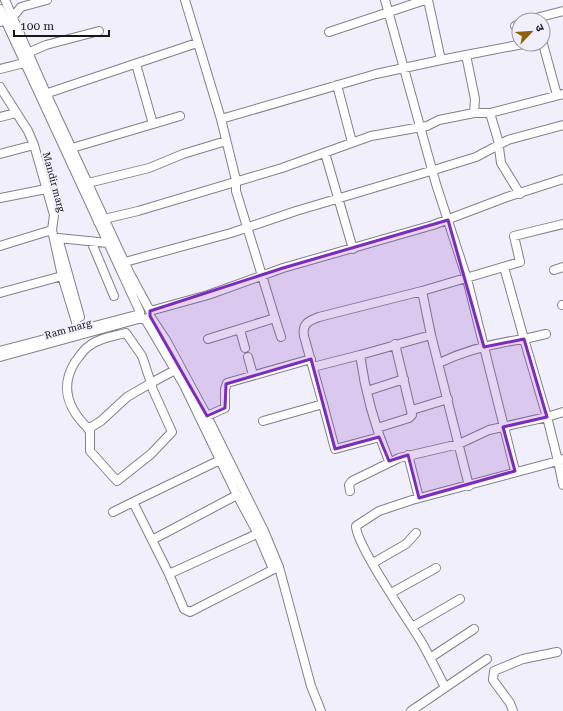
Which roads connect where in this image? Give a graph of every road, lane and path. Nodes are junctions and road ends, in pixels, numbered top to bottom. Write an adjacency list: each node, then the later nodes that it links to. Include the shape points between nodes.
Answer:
1 (5, 0): 10 (street)
2 (47, 0): 10 (street, via 21,7)
3 (385, 0): 8 (street)
4 (427, 0): 8 (street); 18 (street)
5 (183, 2): 13 (street)
6 (0, 9): 10 (street)
7 (563, 10): 9 (street)
8 (388, 11): 12 (street); 21 (street)
9 (551, 13)
10 (6, 20): 16 (street); 19 (street)
11 (100, 31): 16 (street, via 46,44)
12 (329, 32)
13 (197, 43): 20 (street); 32 (street)
14 (511, 46): 17 (street)
15 (546, 52): 26 (street)
16 (28, 54): 19 (street); 25 (street)
17 (466, 55): 18 (street); 28 (street, via 475,99)
18 (441, 60): 21 (street)
19 (24, 63): 22 (street); 25 (street)
20 (136, 64): 25 (street); 33 (street)
21 (405, 67): 23 (street); 35 (street)
22 (0, 69)
23 (337, 85): 32 (street); 37 (street)
24 (0, 87): 27 (street, Mandir marg)
25 (43, 95): 40 (street); 46 (street)
26 (560, 95): 29 (street)
27 (16, 113): 31 (street); 38 (street, Mandir marg)
28 (474, 113): 29 (street); 35 (street)
29 (490, 113): 39 (street)
30 (180, 116): 33 (street)
31 (0, 117)
32 (220, 119): 36 (street)
33 (153, 124): 40 (street)
34 (563, 125): 39 (street, via 508,140)
35 (420, 126): 37 (street); 43 (street)
36 (226, 141): 45 (street); 46 (street, via 149,168)
37 (352, 142): 41 (street)
38 (34, 145): 42 (street); 47 (street, Mandir marg)
39 (499, 146): 43 (street, via 476,157); 48 (street, via 501,163)
40 (72, 148): 46 (street)
41 (325, 153): 45 (street); 50 (street)
42 (0, 154)
43 (434, 170): 50 (street); 52 (street)
44 (563, 179): 48 (street, Ram marg)
45 (236, 180): 51 (street); 54 (street, via 236,191)
46 (84, 184): 51 (street)
47 (46, 189): 49 (street); 55 (street, Mandir marg, via 54,214)
48 (520, 194): 52 (street, Ram marg)
49 (0, 198)
50 (338, 198): 54 (street); 59 (street)
51 (101, 220): 57 (street); 60 (street)
52 (448, 220): 59 (street, Ram marg); 66 (street)
53 (563, 224): 61 (street, via 514,236 520,262)
54 (246, 226): 60 (street); 64 (street)
55 (52, 230): 58 (street); 65 (street, Mandir marg)
56 (91, 241): 57 (street); 69 (street); 71 (street, via 58,238)
57 (108, 243): 60 (street)
58 (0, 246)
59 (353, 248): 64 (street, Ram marg)
60 (122, 265): 70 (street)
61 (504, 267): 66 (street); 78 (street)
62 (563, 267): 63 (street)
63 (554, 270)
64 (261, 275): 70 (street, Ram marg, via 208,295); 72 (street)
65 (62, 276): 68 (street); 74 (street, Mandir marg)
66 (467, 278): 67 (street); 81 (street)
67 (422, 291): 76 (street); 87 (street, via 310,320 303,329)
68 (0, 292)
69 (114, 296)
70 (145, 314): 74 (street, Ram marg); 89 (street); 98 (street, via 166,340)
71 (80, 317)
72 (275, 318): 73 (street); 77 (street)
73 (240, 330): 79 (street); 82 (street)
74 (79, 333): 83 (street); 85 (street, Ram marg)
75 (546, 334): 78 (street)
76 (431, 335): 80 (street); 88 (street)
77 (281, 338)
78 (524, 339): 81 (street); 99 (street)
79 (208, 340)
80 (395, 344): 84 (street); 91 (street)
81 (484, 347): 88 (street); 101 (street)
82 (245, 348)
83 (0, 351)
84 (360, 355): 87 (street); 93 (street)
85 (0, 357)
86 (248, 357): 90 (street)
87 (312, 363): 90 (street); 95 (street)
88 (439, 363): 94 (street)
89 (174, 370): 92 (street); 107 (street, via 184,385)
90 (253, 375): 98 (street, via 227,383 225,408)
91 (404, 379): 93 (street); 96 (street)
92 (151, 383): 103 (street, via 127,397 101,421); 103 (street, via 172,432 151,454 117,481 90,451); 103 (street, via 142,356 126,333 106,337 89,345 70,370 66,385 74,411)
93 (367, 391): 102 (street)
94 (448, 399): 96 (street); 105 (street)
95 (323, 404): 100 (street); 104 (street, via 335,450)
96 (412, 410): 102 (street, via 409,418)
97 (563, 412): 99 (street)
98 (207, 416): 118 (street)
99 (547, 417): 101 (street); 108 (street)
100 (262, 421)
101 (503, 427): 105 (street, via 489,430); 110 (street)
102 (378, 428): 104 (street)
103 (88, 429)
104 (380, 437): 109 (street)
105 (459, 444): 106 (street); 112 (street)
106 (408, 455): 109 (street); 115 (street)
107 (220, 460): 114 (street); 116 (street)
108 (560, 460): 110 (street); 111 (street)
109 (390, 461): 113 (street, via 352,481 349,485)
110 (514, 471): 112 (street)
111 (563, 485)
112 (469, 486): 115 (street)
113 (350, 492)
114 (237, 495): 118 (street); 120 (street)
115 (419, 498): 121 (street, via 379,511 356,526 356,532)
116 (133, 502): 117 (street); 120 (street)
117 (113, 512)
118 (261, 532): 122 (street); 124 (street)
119 (416, 533): 121 (street, via 401,547)
120 (152, 540): 124 (street)
121 (373, 563): 125 (street)
122 (276, 568): 124 (street, via 190,612 184,609); 133 (street, via 311,686)
123 (436, 568): 125 (street)
124 (169, 574)
125 (391, 593): 127 (street)
126 (460, 599): 127 (street)
127 (412, 627): 130 (street)
128 (474, 629): 130 (street)
129 (557, 652): 135 (street, via 523,659 494,671 493,680)
130 (430, 658): 132 (street)
131 (487, 659): 132 (street)
132 (445, 687): 134 (street)
133 (321, 711)
134 (411, 711)
135 (513, 711)

